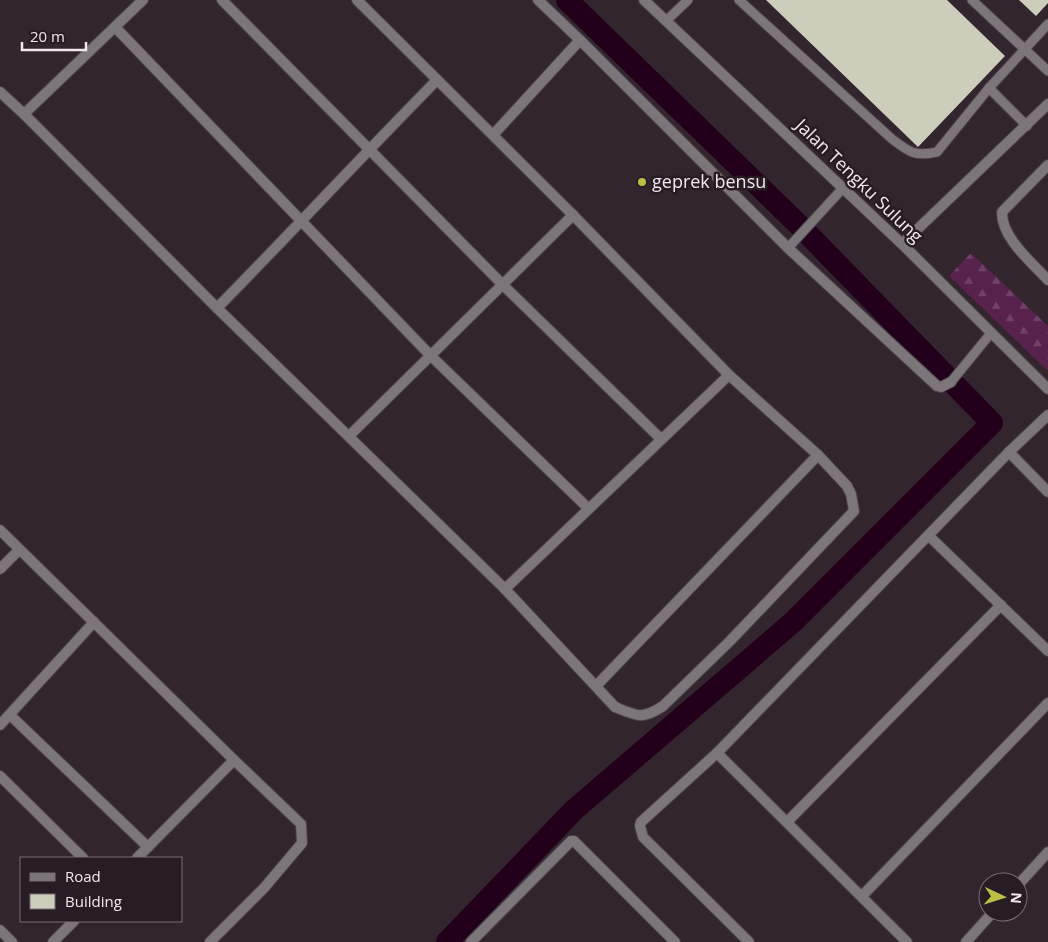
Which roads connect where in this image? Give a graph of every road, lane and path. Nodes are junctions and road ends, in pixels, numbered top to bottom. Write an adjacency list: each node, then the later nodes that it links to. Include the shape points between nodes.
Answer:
1 (143, 0): 11 (street)
2 (222, 0): 22 (street)
3 (357, 0): 15 (street)
4 (538, 0): 12 (street)
5 (644, 0): 9 (street, Jalan Tengku Sulung)
6 (688, 0): 9 (lane)
7 (739, 0): 16 (lane, via 911,153 937,152)
8 (972, 0): 13 (lane)
9 (666, 21): 24 (street, Jalan Tengku Sulung)
10 (1048, 24): 13 (lane)
11 (115, 27): 19 (street); 26 (street)
12 (580, 40): 21 (street); 28 (street)
13 (1024, 49): 14 (lane); 16 (lane)
14 (1048, 71)
15 (437, 80): 21 (street); 22 (street)
16 (989, 88): 20 (lane)
17 (0, 92): 19 (street)
18 (1048, 104): 20 (street)
19 (24, 114): 31 (street)
20 (1027, 126): 27 (street)
21 (493, 136): 25 (street)
22 (368, 150): 26 (street); 30 (street)
23 (1048, 165): 29 (street, via 1002,215 1004,227)
24 (843, 188): 27 (street, Jalan Tengku Sulung); 28 (lane)
25 (573, 215): 30 (street); 34 (street)
26 (303, 221): 31 (street); 33 (street)
27 (902, 244): 32 (street, Jalan Tengku Sulung)
28 (788, 248): 35 (street, via 937,386)
29 (1048, 280)
30 (503, 285): 33 (street); 39 (street)
31 (217, 308): 38 (street)
32 (991, 333): 35 (lane); 36 (street, Jalan Tengku Sulung)
33 (430, 355): 38 (street); 43 (street)
34 (730, 375): 39 (street); 41 (street)
35 (950, 382)
36 (1048, 389)
37 (1048, 415): 40 (street)
38 (349, 436): 48 (street)
39 (661, 439): 43 (street)
40 (1009, 452): 42 (street); 45 (street)
41 (818, 455): 52 (street); 52 (street, via 847,486 854,511 736,634 663,706 648,715 634,715 615,707)
42 (1048, 492)
43 (588, 508): 48 (street)
44 (0, 530): 46 (street)
45 (929, 536): 49 (street); 56 (street)
46 (19, 550): 47 (street); 50 (street)
47 (0, 569)
48 (505, 588): 52 (street)
49 (1001, 605): 51 (street); 59 (street)
50 (94, 622): 54 (street); 57 (street)
51 (1048, 651)
52 (596, 686)
53 (1048, 703): 65 (street)
54 (10, 715): 55 (street); 60 (street)
55 (0, 725)
56 (717, 753): 59 (street); 74 (street, via 641,822 640,831)
57 (234, 760): 60 (street); 71 (street, via 301,824 302,844)
58 (0, 776): 62 (street)
59 (787, 822): 65 (street)
60 (148, 847): 63 (street)
61 (1048, 852): 64 (street)
62 (83, 857)
63 (138, 857)
64 (1028, 874)
65 (862, 896): 75 (street)
66 (73, 922): 70 (street)
67 (984, 922): 76 (street)
68 (0, 930): 69 (street)
69 (12, 942)
70 (53, 942)
71 (210, 942)
72 (471, 942): 73 (street, via 572,841)
73 (675, 942)
74 (749, 942)
75 (907, 942)
76 (966, 942)

